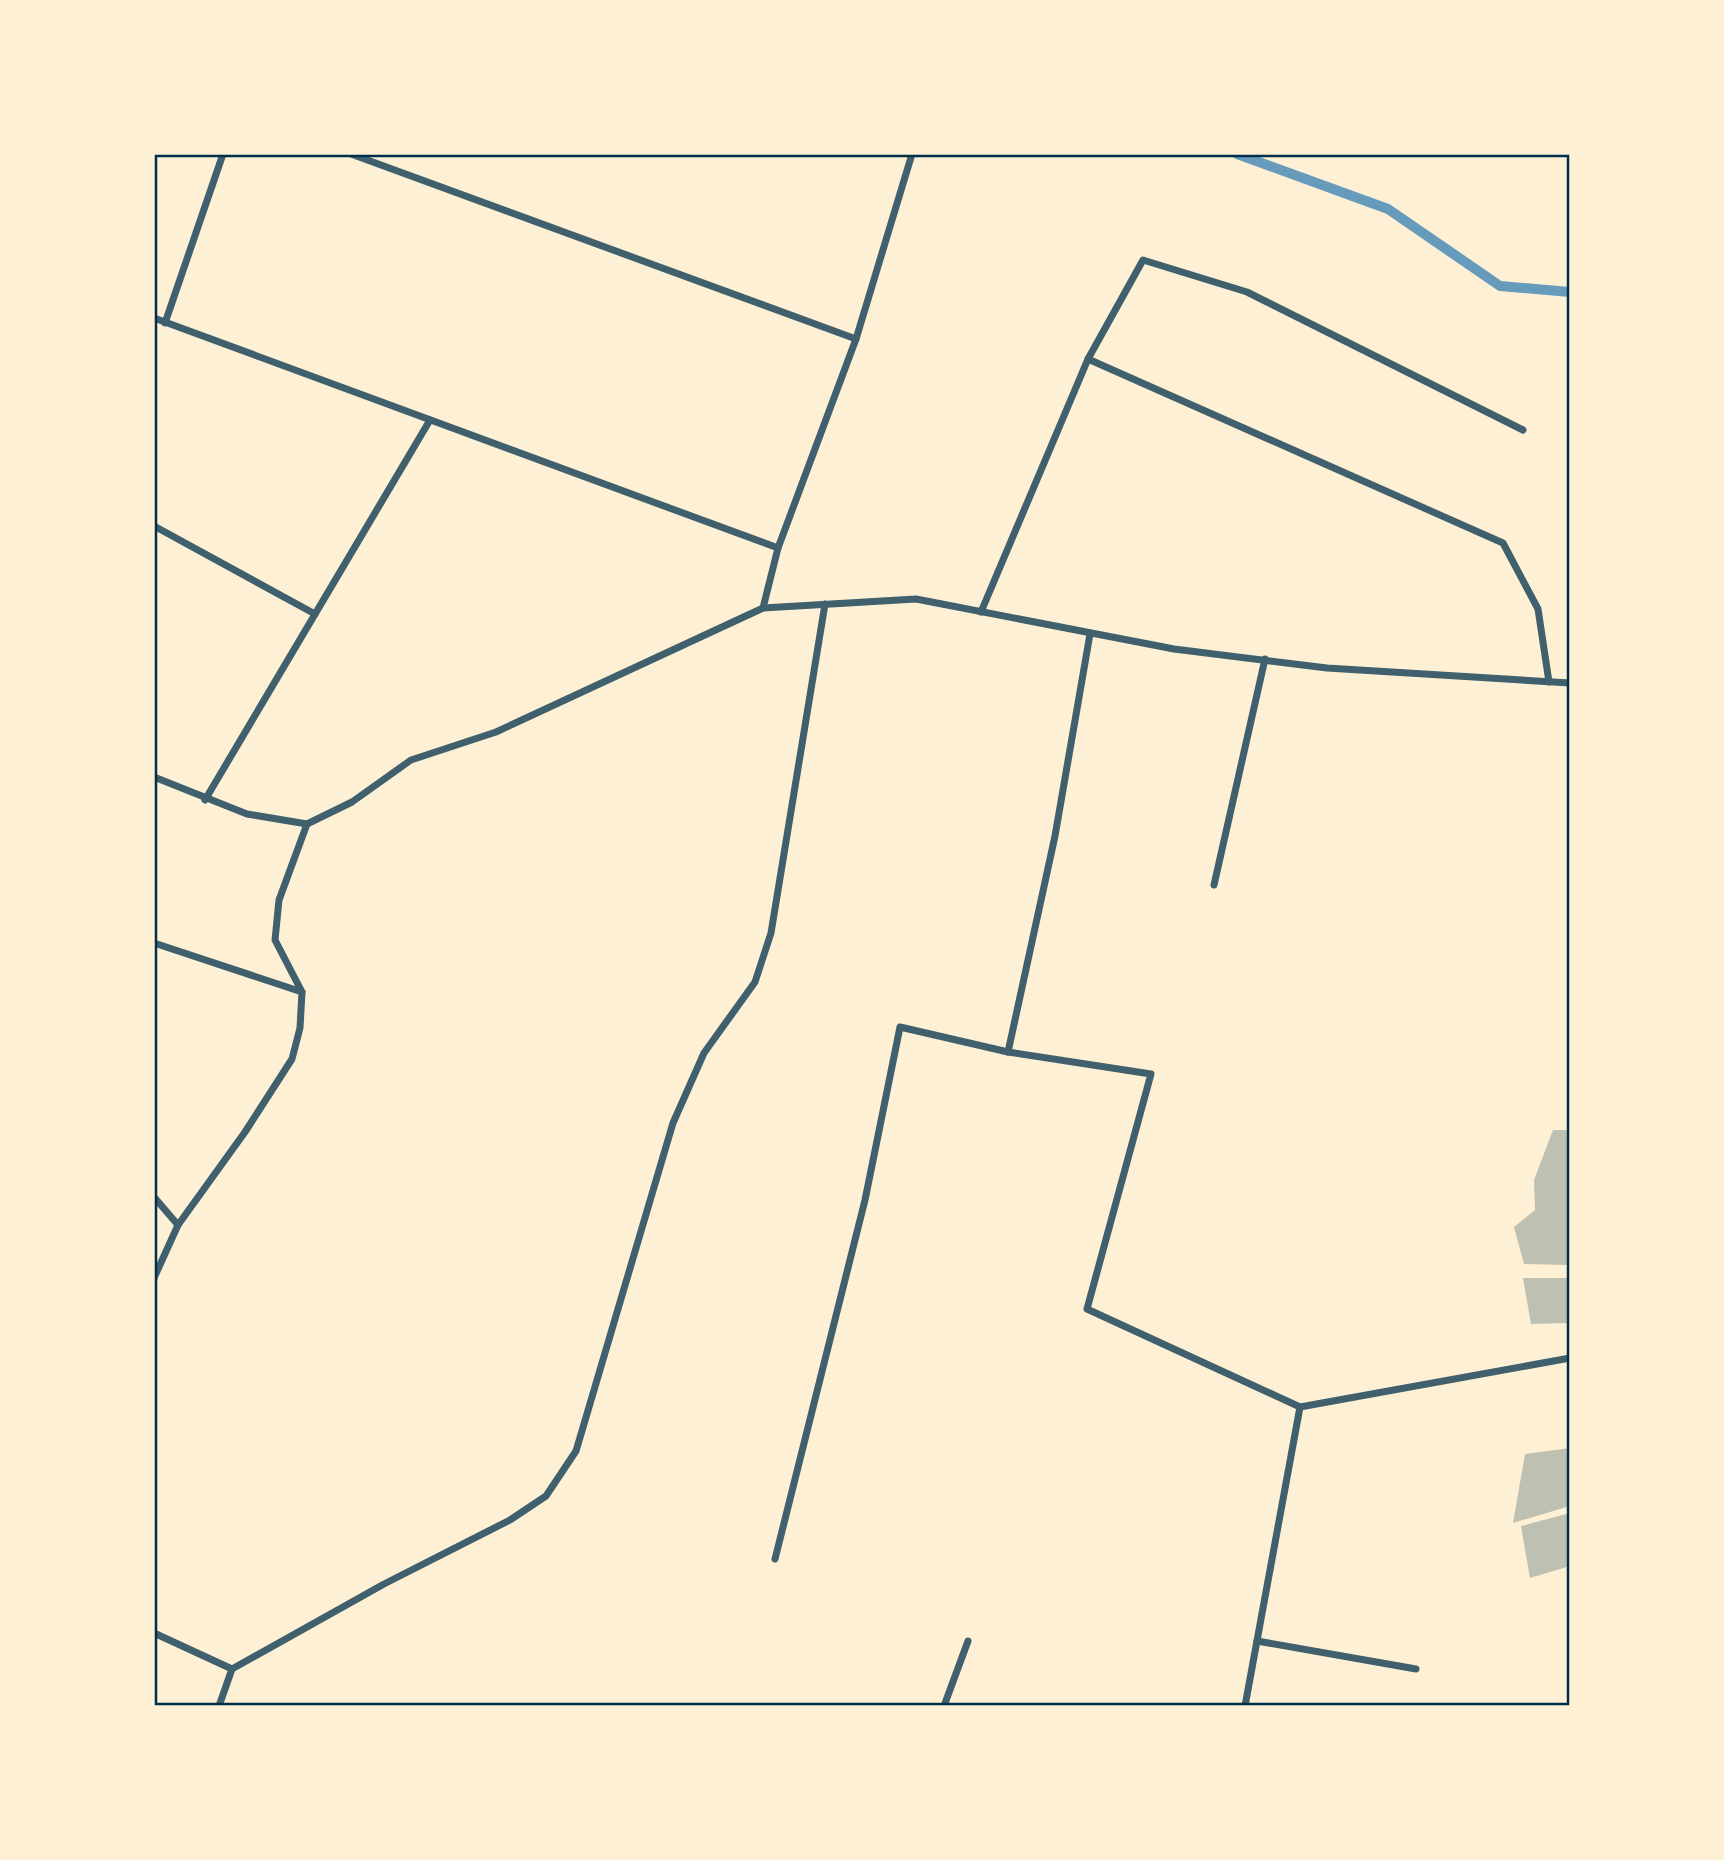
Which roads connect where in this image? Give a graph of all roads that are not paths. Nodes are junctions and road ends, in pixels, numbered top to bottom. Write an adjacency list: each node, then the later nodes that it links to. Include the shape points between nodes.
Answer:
1 (223, 154): 5 (street)
2 (351, 154): 6 (street)
3 (912, 154): 6 (street)
4 (154, 318): 5 (street)
5 (166, 323): 8 (street)
6 (856, 339): 11 (street)
7 (1088, 359): 9 (street, via 1143,260 1247,292); 14 (street); 18 (street, via 1503,543 1538,609)
8 (430, 420): 11 (street); 15 (street)
9 (1524, 430)
10 (154, 526): 15 (street)
11 (778, 548): 13 (street)
12 (825, 604): 13 (street); 14 (street, via 916,599); 36 (street, via 771,933 755,982 704,1053 673,1123 576,1451 546,1496 510,1520)
13 (763, 608): 22 (street, via 495,732 411,760 352,802)
14 (981, 612): 16 (street)
15 (315, 614): 21 (street)
16 (1090, 634): 17 (street); 26 (street, via 1055,836)
17 (1265, 659): 18 (street, via 1327,668); 23 (street)
18 (1549, 682): 19 (street)
19 (1570, 683)
20 (154, 777): 21 (street)
21 (205, 800): 22 (street, via 247,814)
22 (307, 824): 25 (street, via 279,900 275,940)
23 (1214, 885)
24 (154, 943): 25 (street)
25 (302, 992): 28 (street, via 292,1059)
26 (1008, 1052): 31 (street, via 1152,1074 1087,1309); 32 (street, via 900,1027 865,1200)
27 (154, 1196): 28 (street)
28 (178, 1225): 29 (street)
29 (154, 1279)
30 (1570, 1358): 31 (street)
31 (1300, 1407): 35 (street)
32 (775, 1559)
33 (154, 1633): 36 (street)
34 (968, 1641): 39 (street)
35 (1256, 1641): 37 (street); 40 (street)
36 (232, 1669): 38 (street)
37 (1416, 1670)
38 (219, 1706)
39 (944, 1706)
40 (1244, 1706)

